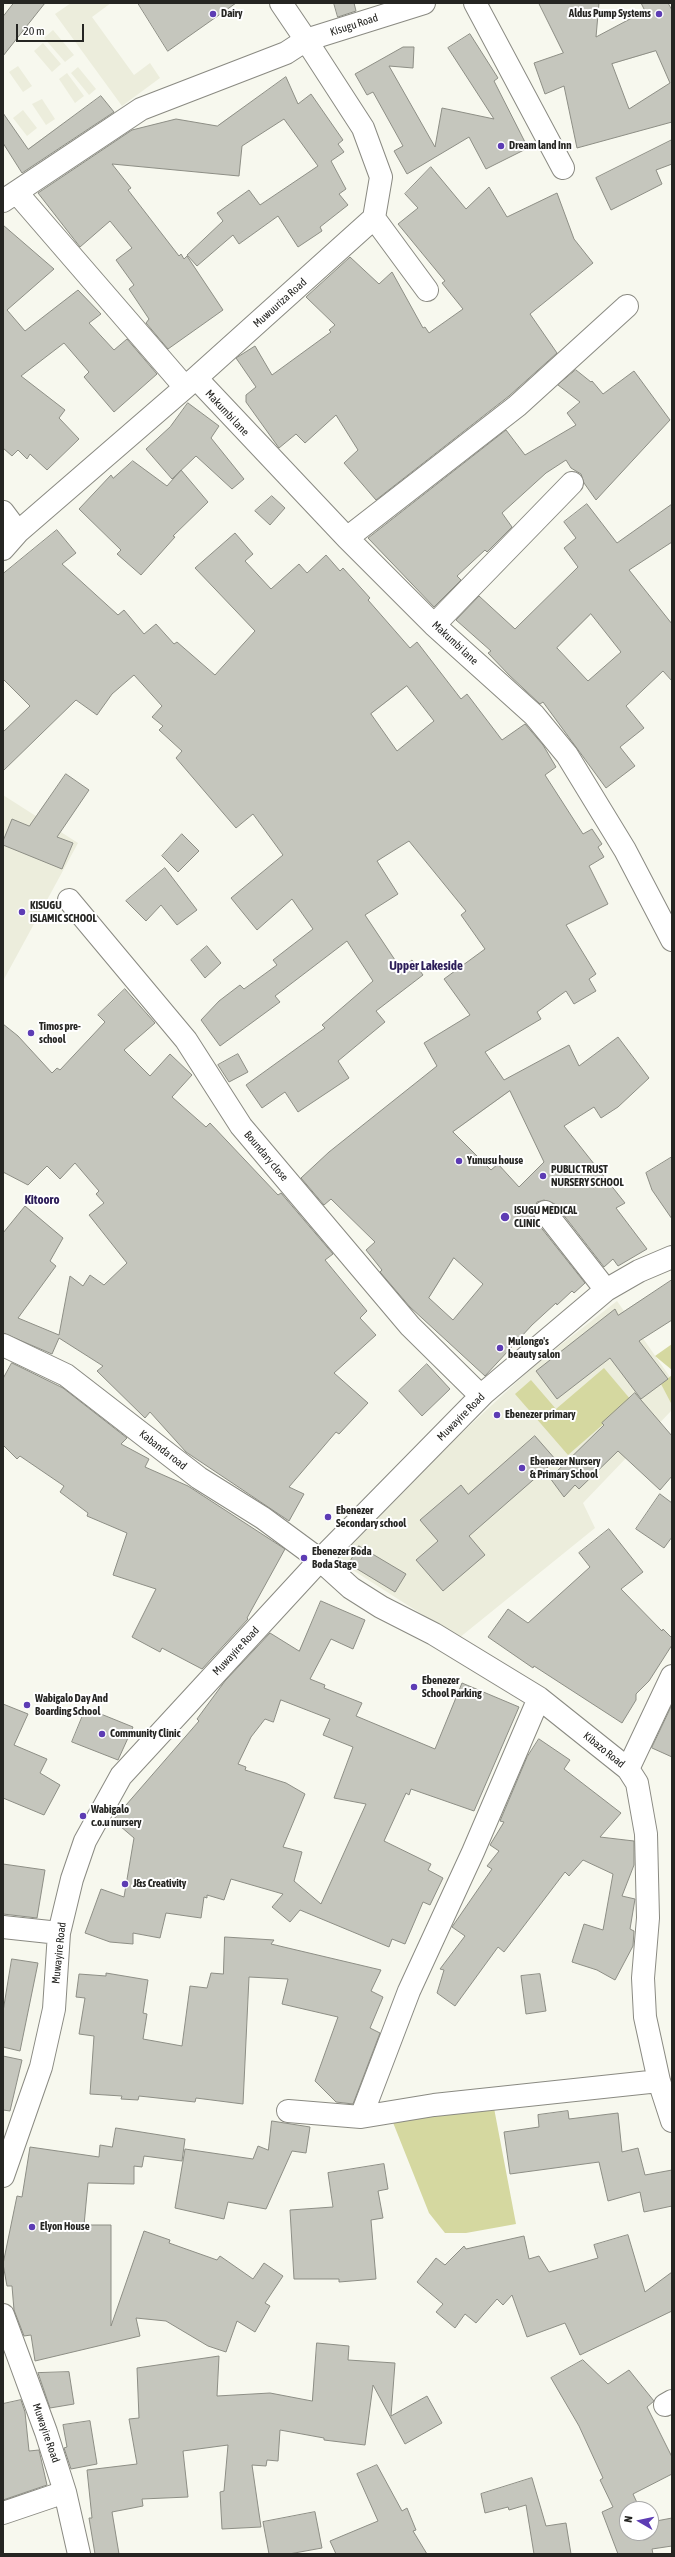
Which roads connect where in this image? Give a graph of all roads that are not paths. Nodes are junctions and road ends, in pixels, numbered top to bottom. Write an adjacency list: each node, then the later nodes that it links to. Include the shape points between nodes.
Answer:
1 (281, 3): 4 (street)
2 (424, 3): 4 (street, Kisugu Road)
3 (475, 3): 5 (street)
4 (306, 40): 6 (street, Kisugu Road, via 286,53 141,109); 7 (street, via 363,128 381,177)
5 (563, 168)
6 (10, 197): 10 (street, Makumbi lane)
7 (374, 218): 8 (street); 10 (street, Muwuuriza Road)
8 (427, 290)
9 (627, 306): 14 (street, via 516,406)
10 (190, 382): 13 (street, Muwuuriza Road); 14 (street, Makumbi lane)
11 (572, 483): 16 (street)
12 (3, 512): 13 (street)
13 (18, 532): 15 (street, Muwuuriza Road)
14 (346, 538): 16 (street, Makumbi lane)
15 (3, 549)
16 (434, 625): 18 (street, Makumbi lane, via 534,715 567,755 625,850)
17 (69, 900): 23 (street, Boundary close, via 186,1040 241,1126 410,1326)
18 (672, 940)
19 (545, 1212): 21 (street)
20 (672, 1257): 21 (street, Muwayire Road, via 639,1271)
21 (606, 1290): 23 (street, Muwayire Road)
22 (3, 1345): 24 (street, Kabanda road, via 66,1375 199,1478 263,1518)
23 (481, 1396): 24 (street, Muwayire Road)
24 (320, 1560): 26 (street, Kibazo Road, via 351,1588 434,1634); 29 (street, Muwayire Road, via 121,1776 85,1841 72,1879)
25 (672, 1676): 27 (street)
26 (539, 1698): 27 (street, Kibazo Road); 32 (street, via 473,1852 409,1991)
27 (628, 1769): 30 (street, Kibazo Road, via 637,1783 646,1834 648,1918 643,1986 645,2017)
28 (3, 1926): 29 (street)
29 (59, 1933): 34 (street, Muwayire Road, via 54,2009 41,2067)
30 (659, 2081): 32 (street, via 434,2105); 33 (street, Kibazo Road)
31 (288, 2111): 32 (street)
32 (361, 2117)
33 (672, 2121)
34 (3, 2175)
35 (3, 2315): 36 (street, Muwayire Road)
36 (65, 2492): 37 (street); 38 (street, Muwayire Road)
37 (3, 2513)
38 (79, 2554)

